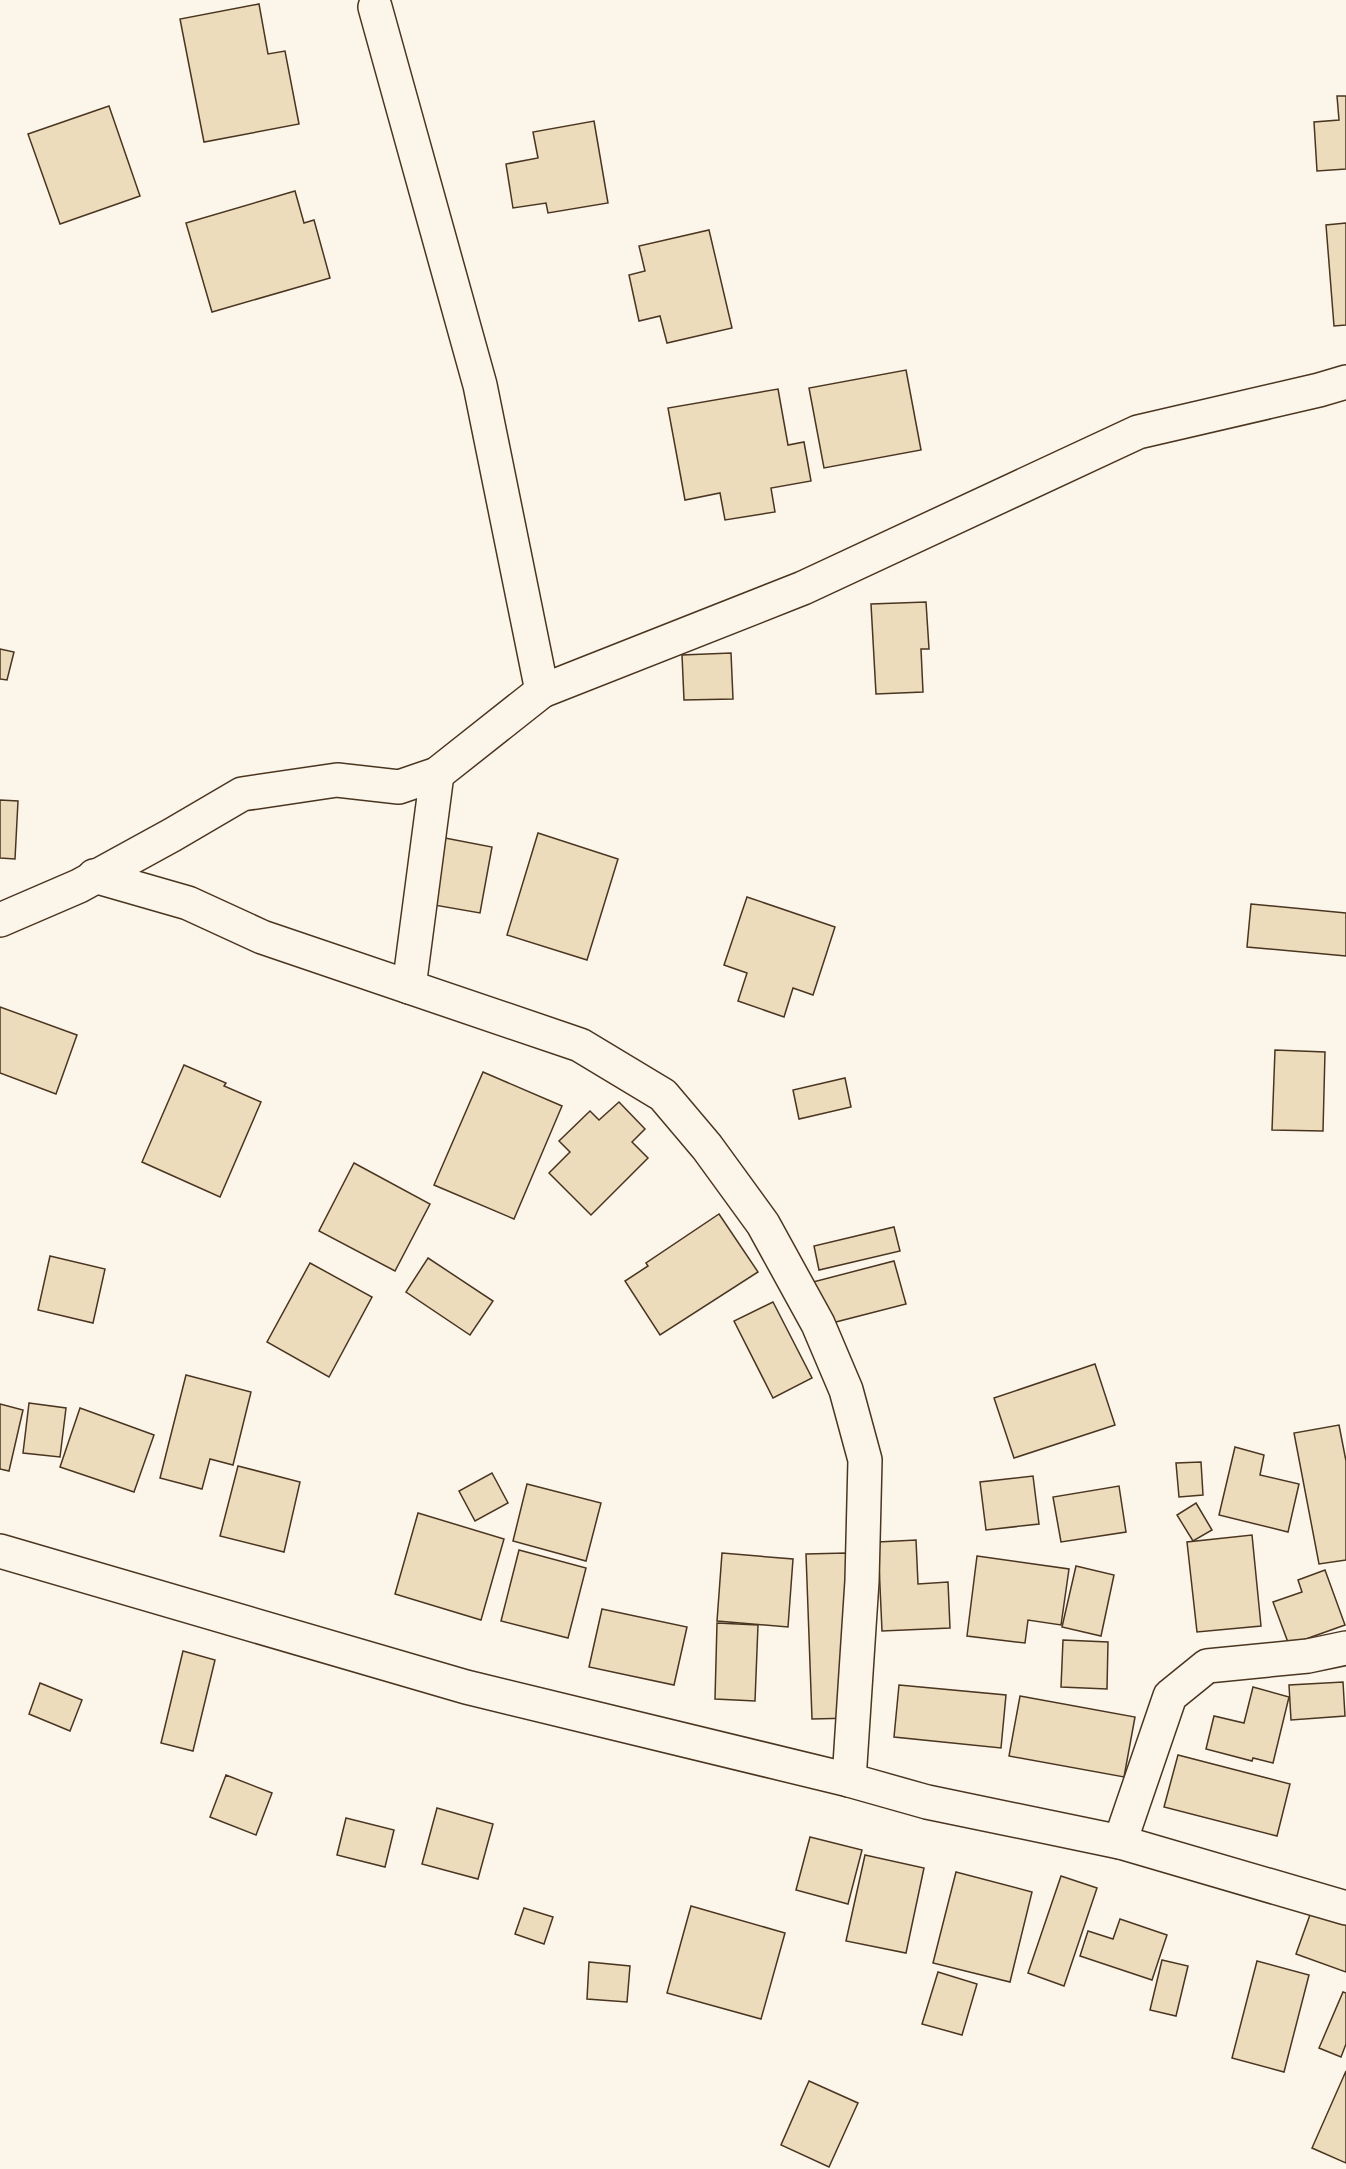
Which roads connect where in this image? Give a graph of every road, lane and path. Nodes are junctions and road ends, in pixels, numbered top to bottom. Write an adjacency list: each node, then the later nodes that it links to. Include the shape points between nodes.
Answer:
1 (375, 7): 3 (street, via 480,386)
2 (1346, 382): 3 (street, via 1138,432 803,588)
3 (542, 691): 4 (street)
4 (437, 774): 5 (street, via 399,787 337,780 242,794); 7 (street)
5 (94, 876): 6 (street); 7 (street, via 188,903 262,937)
6 (0, 920)
7 (409, 987): 10 (street, via 580,1045 663,1095 763,1224 818,1324 846,1390 864,1460 862,1581)
8 (0, 1551): 10 (street, via 466,1687)
9 (1346, 1648): 11 (street, via 1308,1656 1207,1666 1170,1696)
10 (849, 1780): 11 (street, via 927,1802)
11 (1120, 1842): 12 (street)
12 (1346, 1908)

